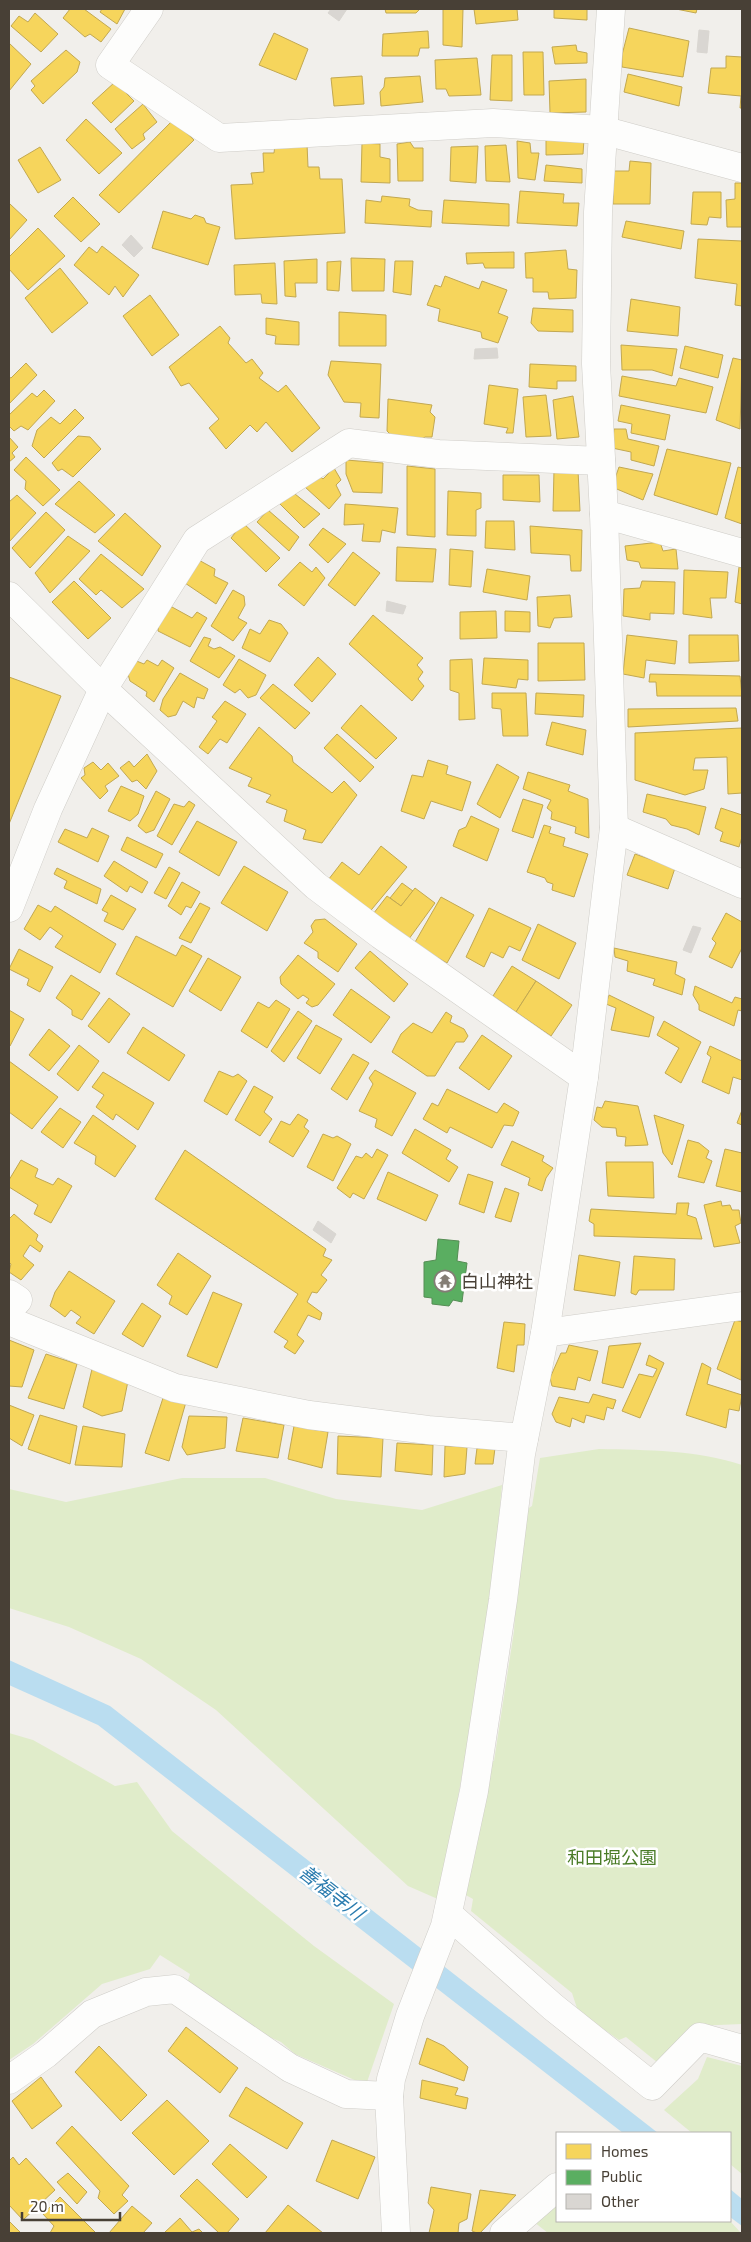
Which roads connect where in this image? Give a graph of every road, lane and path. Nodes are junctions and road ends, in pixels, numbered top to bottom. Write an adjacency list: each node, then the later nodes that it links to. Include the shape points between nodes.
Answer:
1 (149, 9): 3 (street, via 110,64 219,138 493,124)
2 (611, 9): 3 (street)
3 (602, 130): 4 (street); 5 (street, via 596,364)
4 (742, 168)
5 (601, 461): 6 (street); 9 (street, via 438,454 349,443 197,540)
6 (604, 514): 7 (street); 10 (street)
7 (742, 552)
8 (9, 596): 9 (street)
9 (103, 689): 12 (street, via 48,809); 13 (street, via 316,886)
10 (614, 828): 11 (street); 13 (street)
11 (742, 884)
12 (9, 908)
13 (584, 1077): 18 (street)
14 (9, 1294): 16 (street, via 18,1300)
15 (742, 1306): 18 (street)
16 (9, 1310)
17 (9, 1321): 19 (street, via 175,1388 309,1415)
18 (545, 1333): 19 (street)
19 (524, 1438): 20 (street, via 474,1791)
20 (447, 1920): 21 (street, via 652,2086 700,2037); 23 (street, via 414,2004)
21 (742, 2048)
22 (9, 2080): 23 (street, via 46,2054 92,2014 146,1992 175,1989 290,2068 346,2094)
23 (390, 2096): 25 (street)
24 (556, 2188): 26 (street)
25 (396, 2233)
26 (504, 2233)

